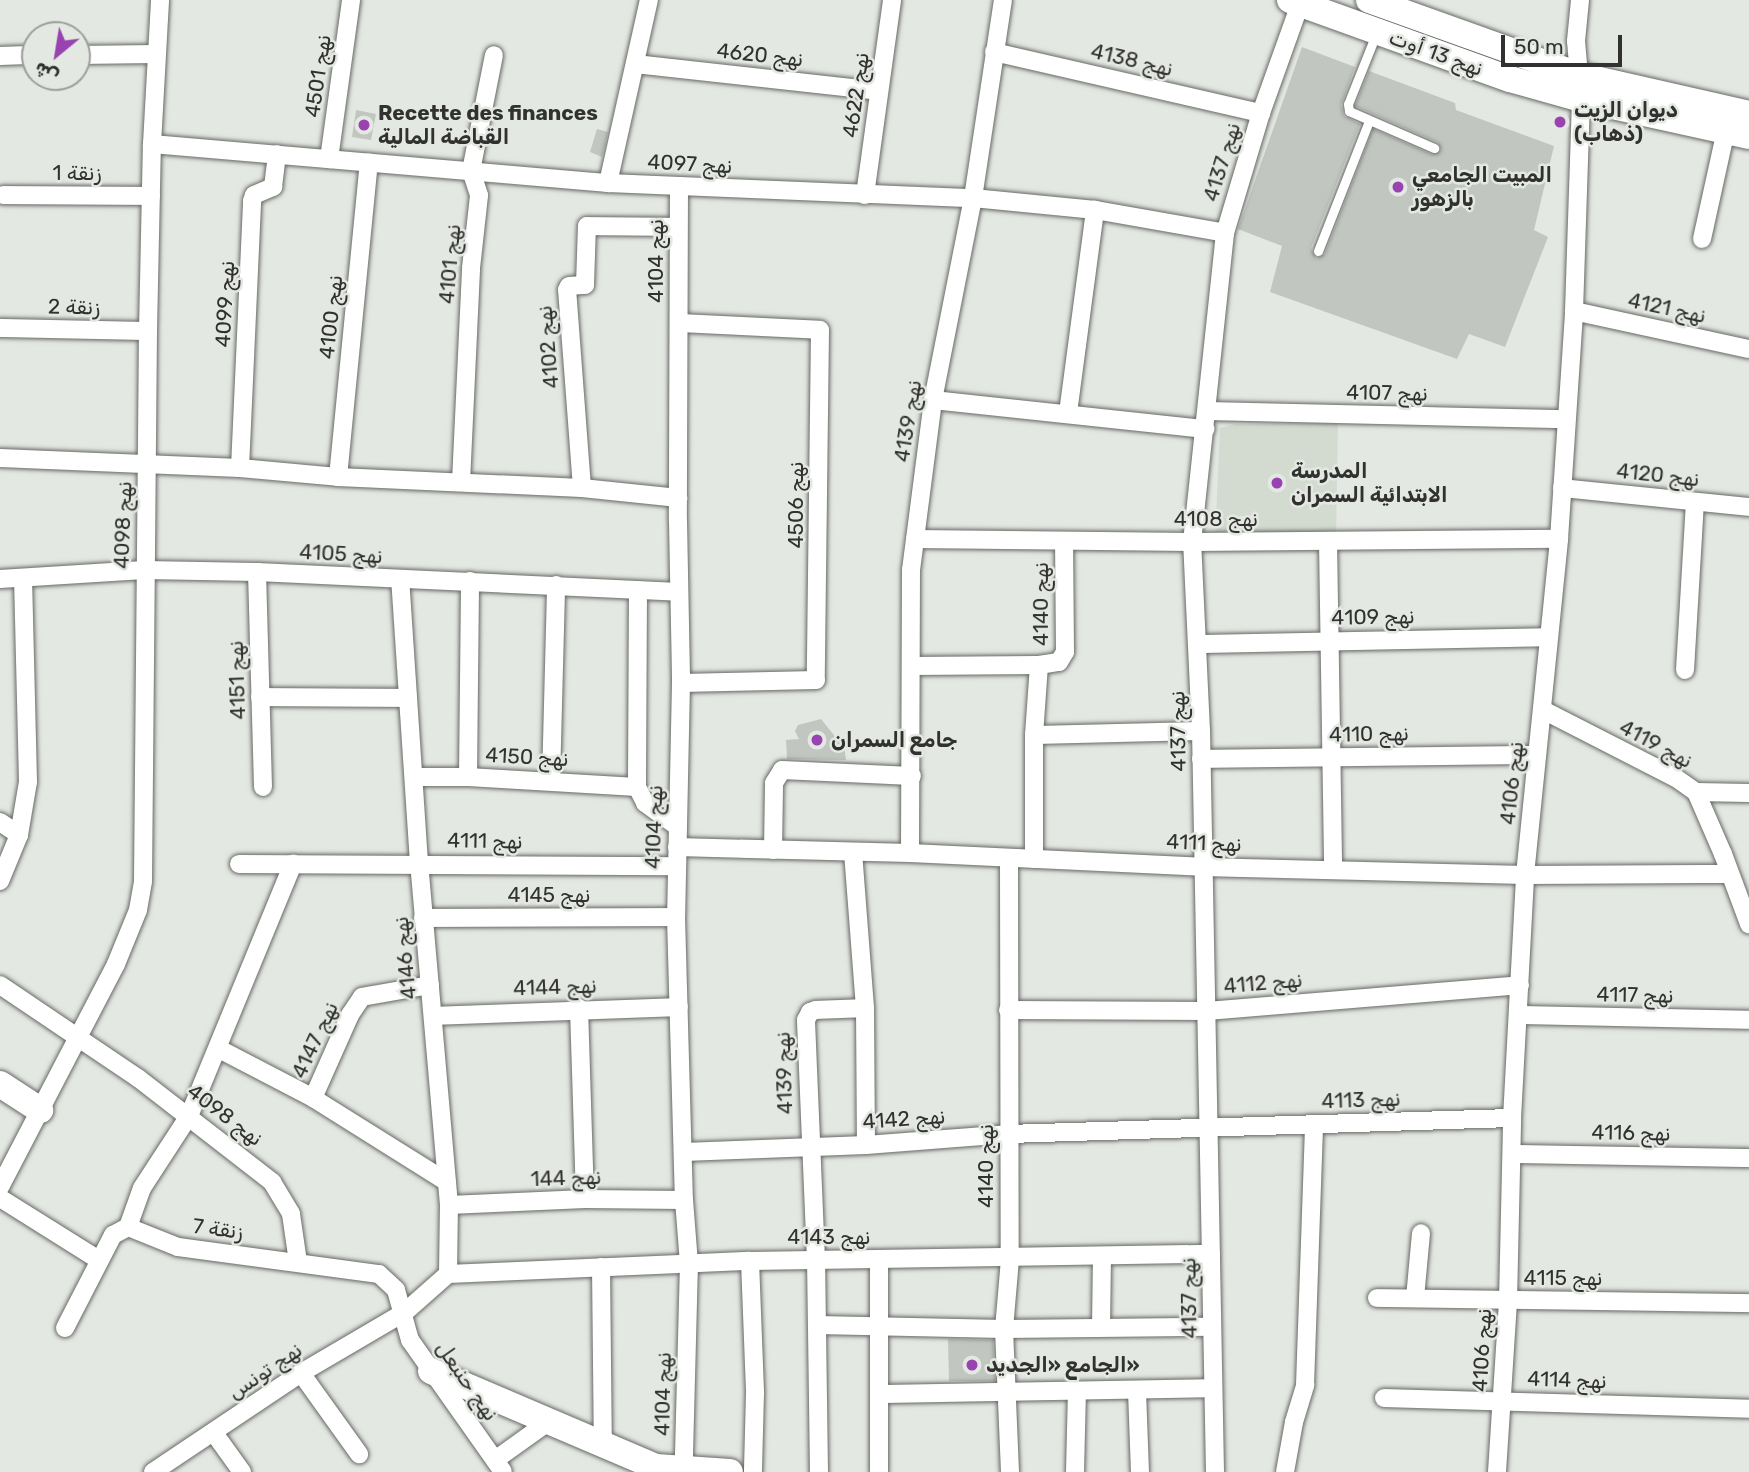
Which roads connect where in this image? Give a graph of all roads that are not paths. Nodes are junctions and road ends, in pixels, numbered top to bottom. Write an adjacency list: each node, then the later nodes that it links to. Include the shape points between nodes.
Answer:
1 (160, 0): 11 (street, نهج 4098)
2 (351, 0): 26 (street, نهج 4501)
3 (649, 0): 16 (street)
4 (892, 0): 18 (street, نهج 4622)
5 (999, 0): 10 (street, نهج 4139)
6 (1580, 0): 17 (street, نهج 4106, via 1576,41)
7 (1295, 2): 9 (main road, نهج 13 أوت); 19 (street, نهج 4137)
8 (1382, 2): 17 (main road, نهج 13 أوت)
9 (1377, 32): 17 (main road, نهج 13 أوت, via 1456,61); 21 (lane, via 1348,104 1349,111)
10 (994, 52): 19 (street, نهج 4138); 34 (street, نهج 4139)
11 (156, 54): 13 (street); 23 (street, نهج 4098)
12 (21, 55): 15 (street)
13 (91, 55)
14 (494, 55): 28 (street, نهج 4101)
15 (0, 56)
16 (635, 64): 18 (street, نهج 4620); 29 (street)
17 (1580, 87): 20 (main road, نهج 13 أوت); 22 (main road, نهج 13 أوت); 40 (street, نهج 4106)
18 (879, 91): 32 (street, نهج 4622)
19 (1261, 113): 37 (street, نهج 4137)
20 (1749, 114)
21 (1369, 121): 24 (lane); 39 (lane)
22 (1737, 133): 38 (street)
23 (152, 144): 25 (street, نهج 4097); 33 (street, نهج 4098)
24 (1434, 148)
25 (277, 155): 26 (street, نهج 4097); 51 (street, نهج 4099, via 273,187 254,195 252,201)
26 (329, 159): 27 (street, نهج 4097)
27 (369, 163): 28 (street, نهج 4097); 52 (street, نهج 4100)
28 (471, 171): 29 (street, نهج 4097); 53 (street, نهج 4101, via 479,194)
29 (608, 183): 30 (street, نهج 4097)
30 (679, 186): 32 (street, نهج 4097); 36 (street, نهج 4104)
31 (3, 195): 33 (street, زنقة 1)
32 (865, 195): 34 (street, نهج 4097)
33 (151, 196): 43 (street, نهج 4098)
34 (973, 198): 35 (street, نهج 4097); 45 (street, نهج 4139)
35 (1095, 210): 37 (street, نهج 4097); 46 (street)
36 (678, 227): 41 (street, نهج 4104); 54 (street, نهج 4102, via 587,226 585,285 567,290)
37 (1225, 233): 48 (street, نهج 4137)
38 (1702, 239)
39 (1318, 251)
40 (1574, 311): 44 (street, نهج 4121); 47 (street, نهج 4106)
41 (679, 323): 56 (street, نهج 4104); 79 (street, نهج 4506, via 820,331 816,680)
42 (0, 328): 43 (street, زنقة 2)
43 (148, 331): 50 (street, نهج 4098)
44 (1749, 349)
45 (933, 400): 46 (street, نهج 4107); 60 (street, نهج 4139)
46 (1068, 413): 48 (street, نهج 4107)
47 (1566, 419): 48 (street, نهج 4107); 55 (street, نهج 4106)
48 (1206, 420): 63 (street, نهج 4137)
49 (0, 458): 50 (street)
50 (147, 465): 51 (street); 64 (street, نهج 4098)
51 (240, 468): 52 (street)
52 (338, 477): 53 (street)
53 (461, 482): 54 (street)
54 (582, 488): 56 (street)
55 (1562, 488): 57 (street, نهج 4120); 59 (street, نهج 4106)
56 (678, 498): 72 (street, نهج 4104)
57 (1695, 502): 58 (street, نهج 4120); 78 (street)
58 (1749, 508)
59 (1559, 538): 62 (street, نهج 4108); 73 (street, نهج 4106)
60 (915, 540): 61 (street, نهج 4108); 77 (street, نهج 4139)
61 (1064, 541): 63 (street, نهج 4108); 76 (street, نهج 4140, via 1065,652 1059,662)
62 (1328, 541): 63 (street, نهج 4108); 74 (street)
63 (1192, 542): 75 (street, نهج 4137)
64 (144, 570): 65 (street, نهج 4105); 66 (street, نهج 4105); 128 (street, نهج 4098, via 143,880 130,932)
65 (257, 572): 68 (street, نهج 4105); 80 (street, نهج 4151)
66 (23, 578): 67 (street, نهج 4105); 98 (street, via 28,782)
67 (0, 579)
68 (400, 580): 69 (street, نهج 4105); 81 (street, نهج 4146)
69 (470, 581): 70 (street, نهج 4105); 90 (street)
70 (556, 585): 71 (street, نهج 4105); 91 (street)
71 (638, 590): 72 (street, نهج 4105); 93 (street)
72 (679, 592): 79 (street, نهج 4104)
73 (1549, 637): 74 (street, نهج 4109); 82 (street, نهج 4106)
74 (1329, 641): 75 (street, نهج 4109); 86 (street)
75 (1199, 644): 83 (street, نهج 4137)
76 (1039, 665): 77 (street); 84 (street, نهج 4140)
77 (912, 666): 88 (street, نهج 4139)
78 (1685, 670)
79 (681, 683): 97 (street, نهج 4104)
80 (261, 697): 81 (street); 92 (street, نهج 4151)
81 (408, 698): 89 (street, نهج 4146)
82 (1543, 710): 85 (street, نهج 4106); 94 (street, نهج 4119)
83 (1202, 731): 84 (street); 87 (street, نهج 4137)
84 (1034, 735): 103 (street, نهج 4140)
85 (1537, 755): 86 (street, نهج 4110); 112 (street, نهج 4106)
86 (1331, 758): 87 (street, نهج 4110); 110 (street)
87 (1202, 759): 109 (street, نهج 4137)
88 (912, 776): 100 (street, via 782,770 774,783); 102 (street, نهج 4139)
89 (415, 777): 90 (street, نهج 4150); 105 (street, نهج 4146)
90 (468, 777): 91 (street, نهج 4150)
91 (551, 781): 93 (street, نهج 4150)
92 (263, 787)
93 (637, 787): 97 (street, via 645,803)
94 (1696, 792): 95 (street); 111 (street, نهج 4119)
95 (1749, 793)
96 (0, 822): 98 (street)
97 (677, 826): 99 (street, نهج 4104)
98 (19, 835): 113 (street)
99 (677, 847): 100 (street, نهج 4111); 108 (street, نهج 4104)
100 (772, 850): 101 (street, نهج 4111)
101 (853, 852): 102 (street, نهج 4111); 122 (street)
102 (910, 853): 104 (street, نهج 4111)
103 (1034, 859): 104 (street, نهج 4111); 109 (street, نهج 4111)
104 (1009, 860): 123 (street, نهج 4140)
105 (419, 863): 107 (street, نهج 4111); 108 (street, نهج 4111); 115 (street, نهج 4146)
106 (239, 864): 107 (street, نهج 4111)
107 (293, 864): 129 (street)
108 (676, 866): 114 (street, نهج 4104)
109 (1202, 867): 110 (street, نهج 4111); 124 (street, نهج 4137)
110 (1333, 870): 112 (street, نهج 4111)
111 (1730, 874): 112 (street, نهج 4111); 116 (street, نهج 4119)
112 (1525, 875): 119 (street, نهج 4106)
113 (0, 881)
114 (676, 916): 115 (street, نهج 4145); 120 (street, نهج 4104)
115 (423, 918): 118 (street, نهج 4146)
116 (1749, 924)
117 (0, 985): 128 (street)
118 (430, 985): 126 (street, نهج 4146); 131 (street, نهج 4147, via 362,997)
119 (1520, 985): 124 (street, نهج 4112); 125 (street, نهج 4106)
120 (679, 1007): 121 (street, نهج 4144); 140 (street, نهج 4104)
121 (579, 1008): 126 (street, نهج 4144); 146 (street)
122 (865, 1008): 138 (street); 139 (street, نهج 4139, via 816,1010 807,1016)
123 (1008, 1010): 124 (street, نهج 4112); 137 (street, نهج 4140)
124 (1207, 1011): 136 (street, نهج 4137)
125 (1519, 1015): 127 (street, نهج 4117); 134 (street, نهج 4106)
126 (433, 1016): 143 (street, نهج 4146)
127 (1749, 1020)
128 (79, 1037): 132 (street, نهج 4098); 133 (street, نهج 4098)
129 (219, 1049): 131 (street); 133 (street)
130 (0, 1084): 132 (main road)
131 (313, 1098): 143 (street, نهج 4147)
132 (42, 1107): 144 (street, نهج 4098)
133 (190, 1116): 149 (street, via 142,1188); 158 (street, نهج 4098, via 272,1182 291,1214)
134 (1512, 1118): 135 (street, نهج 4113); 141 (street, نهج 4106)
135 (1314, 1124): 136 (street, نهج 4113); 199 (street, via 1305,1385)
136 (1211, 1130): 137 (street, نهج 4142); 151 (street, نهج 4137)
137 (1009, 1134): 138 (street, نهج 4142); 153 (street, نهج 4140)
138 (866, 1145): 139 (street, نهج 4142)
139 (809, 1147): 140 (street, نهج 4142); 155 (street)
140 (684, 1152): 147 (street, نهج 4104)
141 (1512, 1154): 142 (street, نهج 4116); 164 (street, نهج 4106)
142 (1749, 1158)
143 (447, 1182): 148 (street, نهج 4146)
144 (0, 1186)
145 (0, 1198): 154 (street)
146 (585, 1199): 147 (street, نهج 144); 148 (street, نهج 144)
147 (684, 1200): 159 (street, نهج 4104)
148 (449, 1205): 161 (street, نهج 4146)
149 (128, 1227): 154 (street, via 116,1231); 158 (street, زنقة 7, via 178,1247)
150 (1421, 1233): 163 (street)
151 (1211, 1254): 152 (street, نهج 4143); 170 (street, نهج 4137)
152 (1102, 1257): 153 (street, نهج 4143); 169 (street)
153 (1010, 1259): 156 (street, نهج 4143); 172 (street, نهج 4140)
154 (99, 1260): 171 (street)
155 (816, 1260): 156 (street, نهج 4143); 157 (street, نهج 4143); 167 (street)
156 (879, 1260): 168 (street)
157 (750, 1261): 159 (street, نهج 4143); 192 (street)
158 (298, 1262): 166 (street, زنقة 7, via 379,1274 397,1290)
159 (690, 1263): 160 (street, نهج 4143); 188 (street, نهج 4104)
160 (601, 1267): 161 (street, نهج 4143); 185 (street)
161 (448, 1273): 166 (street)
162 (1377, 1298): 163 (street, نهج 4115)
163 (1415, 1298): 164 (street, نهج 4115)
164 (1508, 1301): 165 (street, نهج 4115); 181 (street, نهج 4106)
165 (1749, 1303)
166 (405, 1312): 173 (street, نهج حنبعل, via 411,1340); 174 (street, نهج تونس)
167 (817, 1325): 168 (street); 193 (street)
168 (878, 1327): 172 (street); 179 (street)
169 (1101, 1327): 170 (street); 172 (street)
170 (1212, 1327): 175 (street, نهج 4137)
171 (65, 1328)
172 (1003, 1329): 178 (street, نهج 4140)
173 (431, 1371): 183 (main road); 187 (street, نهج حنبعل)
174 (301, 1373): 184 (street, نهج تونس); 186 (street)
175 (1213, 1388): 176 (street); 198 (street, نهج 4137)
176 (1137, 1391): 177 (street); 197 (street)
177 (1077, 1392): 178 (street); 196 (street)
178 (1008, 1393): 179 (street); 195 (street, نهج 4140)
179 (879, 1394): 194 (street)
180 (1384, 1398): 181 (street, نهج 4114)
181 (1502, 1400): 182 (street, نهج 4114); 200 (street, نهج 4106)
182 (1749, 1409)
183 (548, 1422): 185 (main road); 187 (street)
184 (214, 1433): 189 (street, نهج تونس); 190 (street)
185 (603, 1445): 188 (main road, via 656,1467)
186 (359, 1454)
187 (499, 1466)
188 (687, 1471): 191 (main road)
189 (153, 1472)
190 (242, 1472)
191 (730, 1472)
192 (753, 1472)
193 (819, 1472)
194 (879, 1472)
195 (1010, 1472)
196 (1075, 1472)
197 (1140, 1472)
198 (1215, 1472)
199 (1285, 1472)
200 (1497, 1472)

